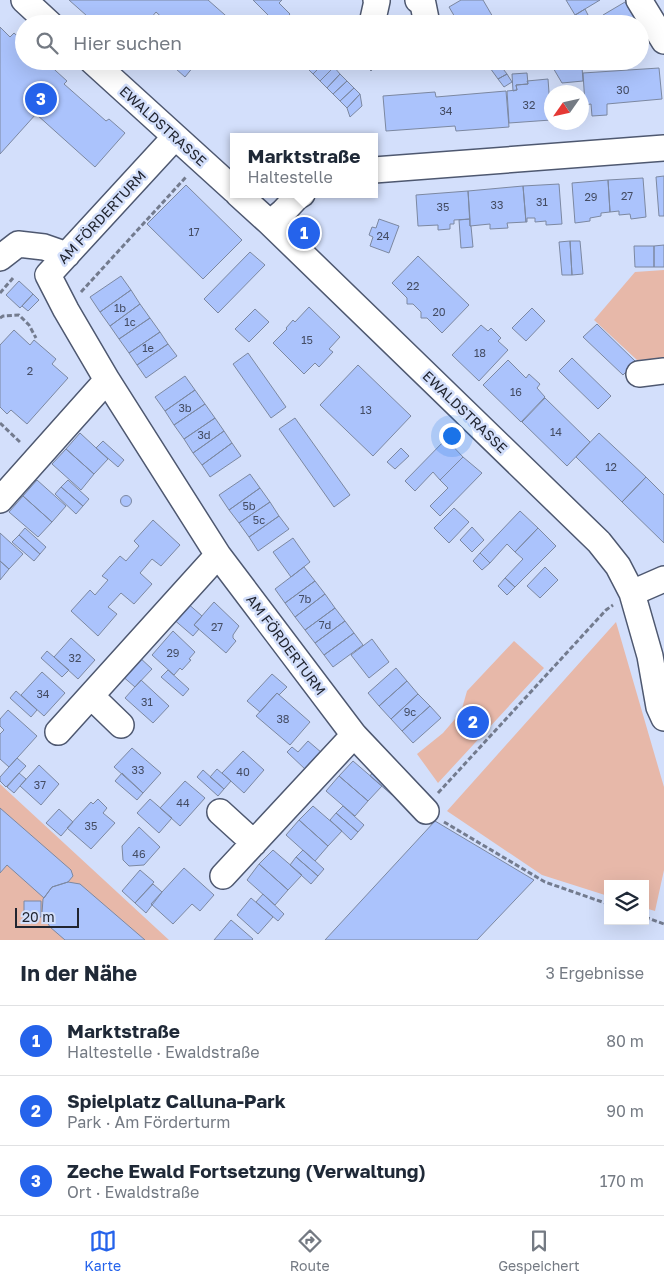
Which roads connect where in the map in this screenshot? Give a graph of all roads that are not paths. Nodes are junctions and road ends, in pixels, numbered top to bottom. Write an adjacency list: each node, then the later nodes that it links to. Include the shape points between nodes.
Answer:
1 (24, 0): 4 (street)
2 (418, 0): 5 (street, via 423,4)
3 (639, 0): 6 (street)
4 (40, 15)
5 (425, 15)
6 (648, 15)
7 (649, 17): 8 (street)
8 (664, 42)
9 (102, 70): 10 (street, EWALDSTRASSE)
10 (175, 137): 13 (street, EWALDSTRASSE); 17 (street, AM FÖRDERTURM)
11 (664, 148): 12 (street)
12 (378, 170)
13 (230, 186)
14 (242, 198): 16 (street, EWALDSTRASSE)
15 (296, 198): 16 (street)
16 (270, 223): 25 (street, EWALDSTRASSE, via 599,542 618,566)
17 (67, 256): 18 (street, via 44,246 18,244); 21 (street, AM FÖRDERTURM, via 48,275)
18 (0, 258)
19 (664, 371): 20 (street)
20 (639, 374)
21 (106, 380): 22 (street); 23 (street, AM FÖRDERTURM)
22 (0, 500)
23 (218, 555): 28 (street); 32 (street, AM FÖRDERTURM)
24 (664, 579): 25 (street)
25 (632, 593): 26 (street, EWALDSTRASSE)
26 (650, 656): 27 (street, EWALDSTRASSE); 29 (street, EWALDSTRASSE)
27 (664, 684)
28 (91, 696): 30 (street); 31 (street)
29 (664, 718)
30 (121, 725)
31 (58, 732)
32 (354, 735): 33 (street, AM FÖRDERTURM); 35 (street)
33 (426, 811)
34 (220, 812): 35 (street)
35 (254, 843): 36 (street)
36 (223, 876)

